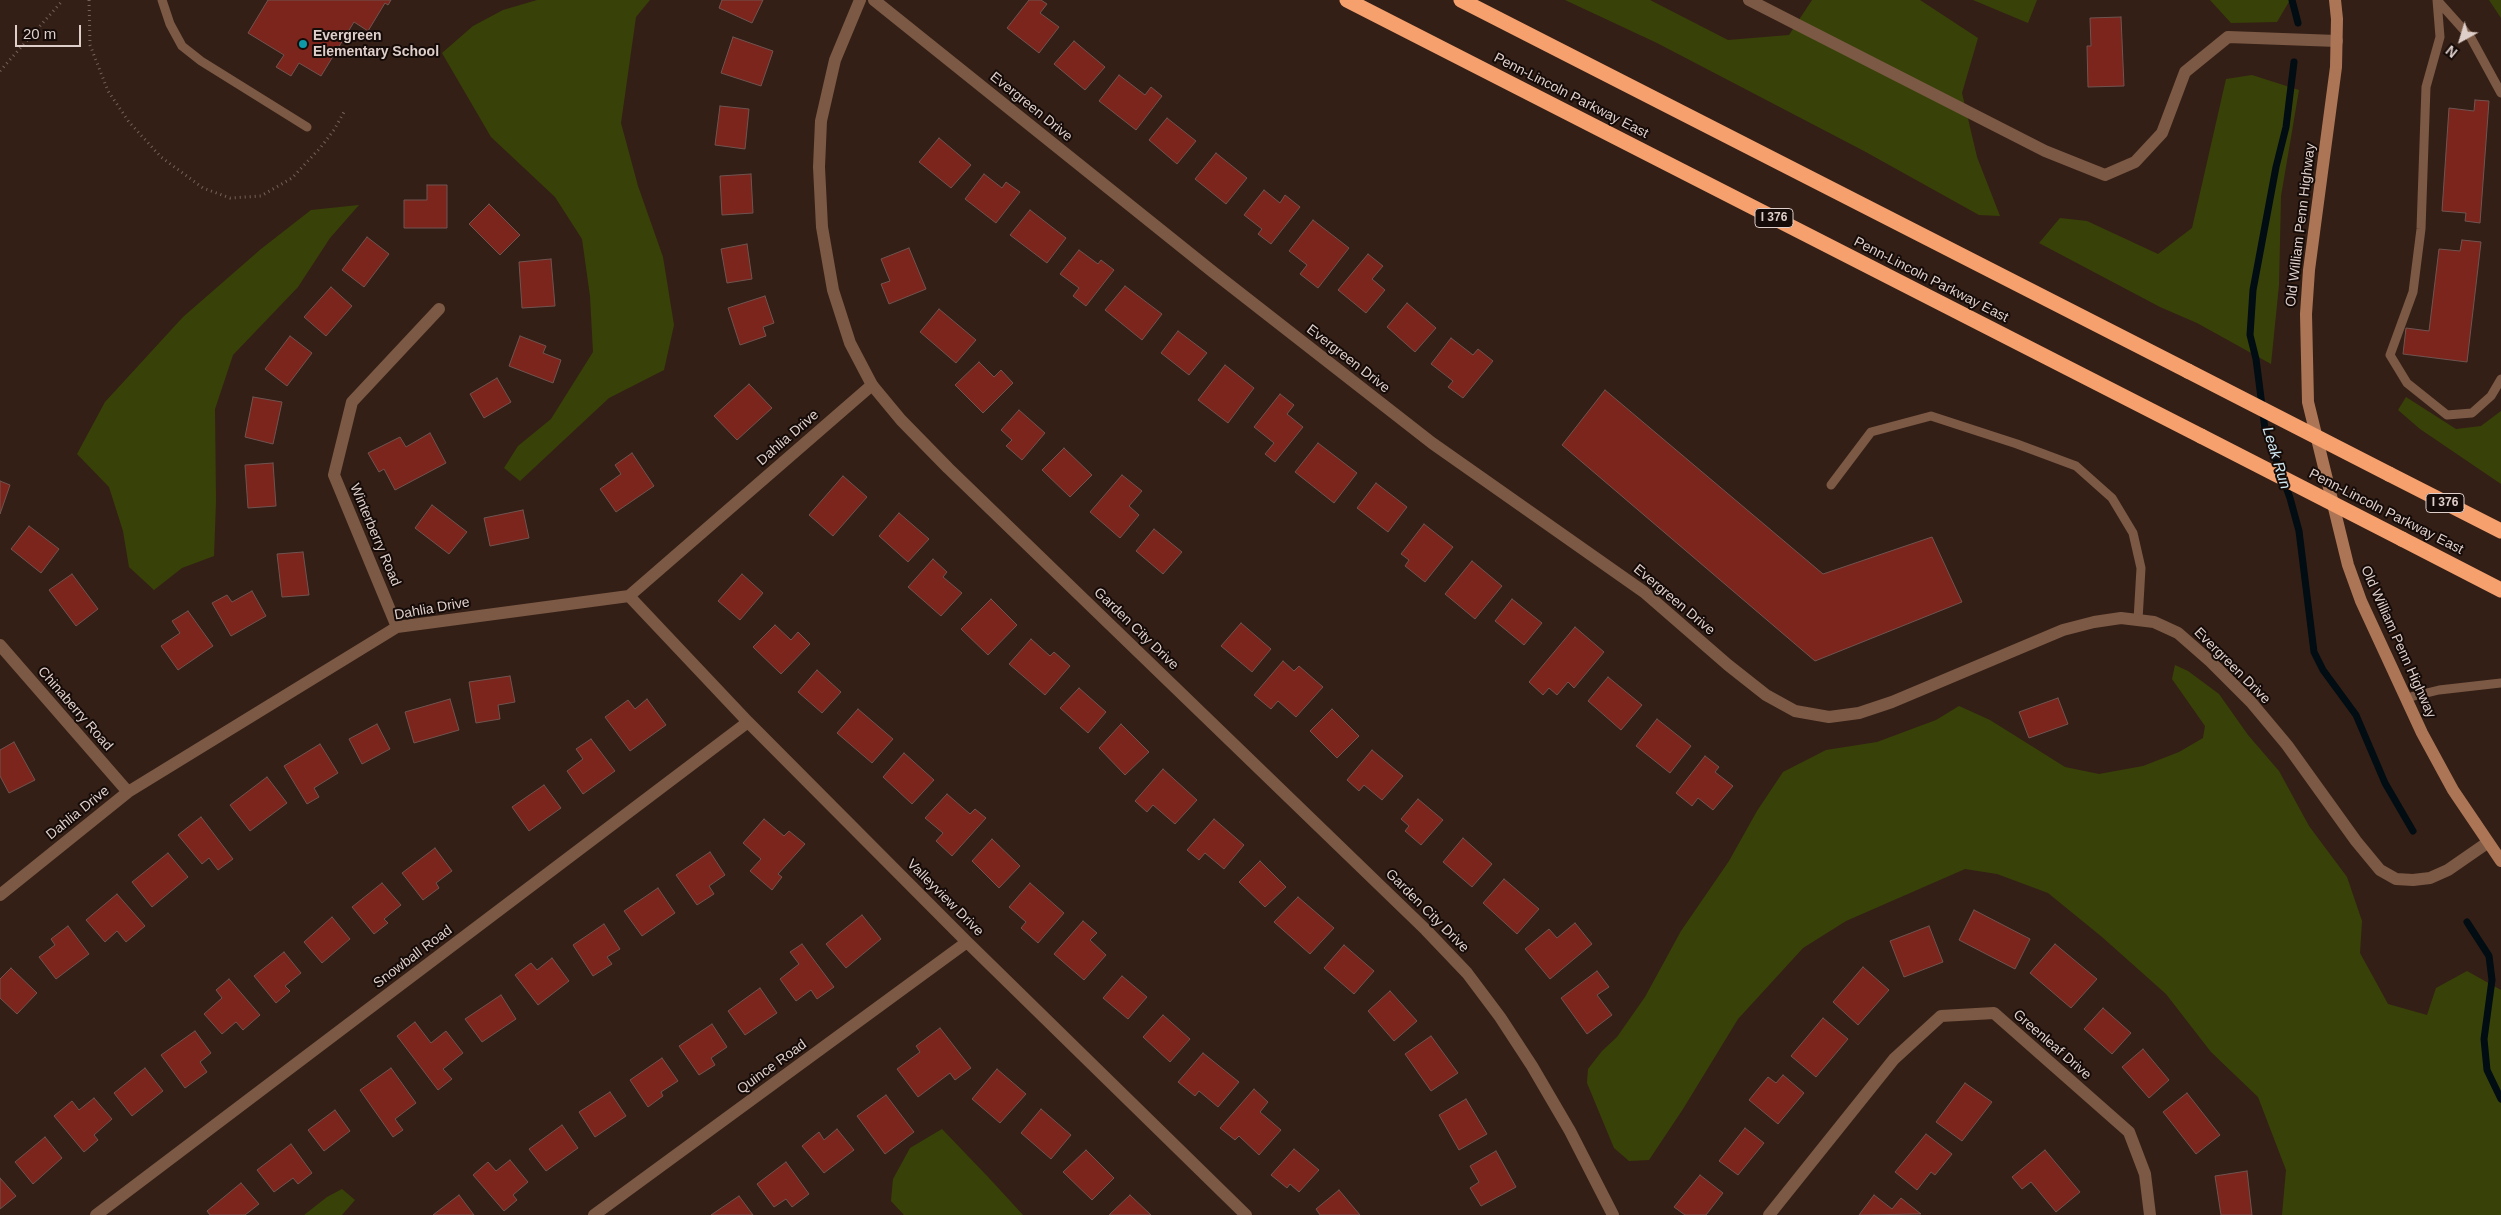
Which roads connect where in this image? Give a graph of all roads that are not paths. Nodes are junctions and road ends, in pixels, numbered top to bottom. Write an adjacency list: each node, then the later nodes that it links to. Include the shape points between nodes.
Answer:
1 (162, 0): 11 (lane, via 182,46)
2 (860, 0): 14 (street, Garden City Drive, via 833,67 822,121 819,167 822,227 833,290 850,343)
3 (874, 0): 19 (street, Evergreen Drive, via 1432,443 1644,592 1766,695 1795,711 1829,717 1859,713 2063,630 2121,618)
4 (1347, 0): 17 (highway, Penn-Lincoln Parkway East / I 376, bridge)
5 (1461, 0): 16 (highway, I 376, bridge)
6 (1749, 0): 9 (street, via 2036,147 2105,175 2135,162 2162,133 2185,72 2228,37)
7 (2334, 0): 9 (main road, Old William Penn Highway)
8 (2437, 0): 10 (lane, via 2471,38); 13 (lane, via 2440,37 2426,87 2421,229 2413,292 2390,355 2407,383 2447,415 2472,413 2491,396)
9 (2337, 41): 23 (main road, Old William Penn Highway, via 2308,279 2308,402 2348,565)
10 (2501, 93)
11 (307, 128)
12 (439, 309): 20 (street, Winterberry Road, via 352,402 334,476)
13 (2501, 379)
14 (872, 385): 18 (street, Dahlia Drive); 33 (street, Garden City Drive, via 948,468 1467,973 1532,1066)
15 (1831, 485): 19 (lane, via 1871,432 1931,416 2076,466 2112,498 2133,533 2141,568)
16 (2501, 531)
17 (2501, 590)
18 (629, 596): 20 (street, Dahlia Drive); 24 (street, Valleyview Drive)
19 (2138, 620): 26 (street, Evergreen Drive, via 2154,622 2178,633 2250,702 2287,745 2380,870 2396,878 2430,878 2448,870)
20 (398, 627): 25 (street, Dahlia Drive)
21 (0, 645): 25 (street, Chinaberry Road)
22 (2501, 683): 23 (lane, via 2439,690)
23 (2406, 698): 26 (main road, Old William Penn Highway, via 2453,790)
24 (748, 722): 29 (street, Valleyview Drive); 30 (street, Snowball Road)
25 (128, 792): 28 (street, Dahlia Drive)
26 (2487, 843): 27 (main road, Old William Penn Highway)
27 (2501, 861)
28 (0, 895)
29 (967, 942): 31 (street, Quince Road); 32 (street, Valleyview Drive)
30 (96, 1215)
31 (594, 1215)
32 (1246, 1215)
33 (1613, 1215)
34 (1769, 1215): 35 (street, Greenleaf Drive, via 1894,1059 1927,1028 1941,1016 1994,1013 2129,1132 2145,1174)
35 (2150, 1215)

